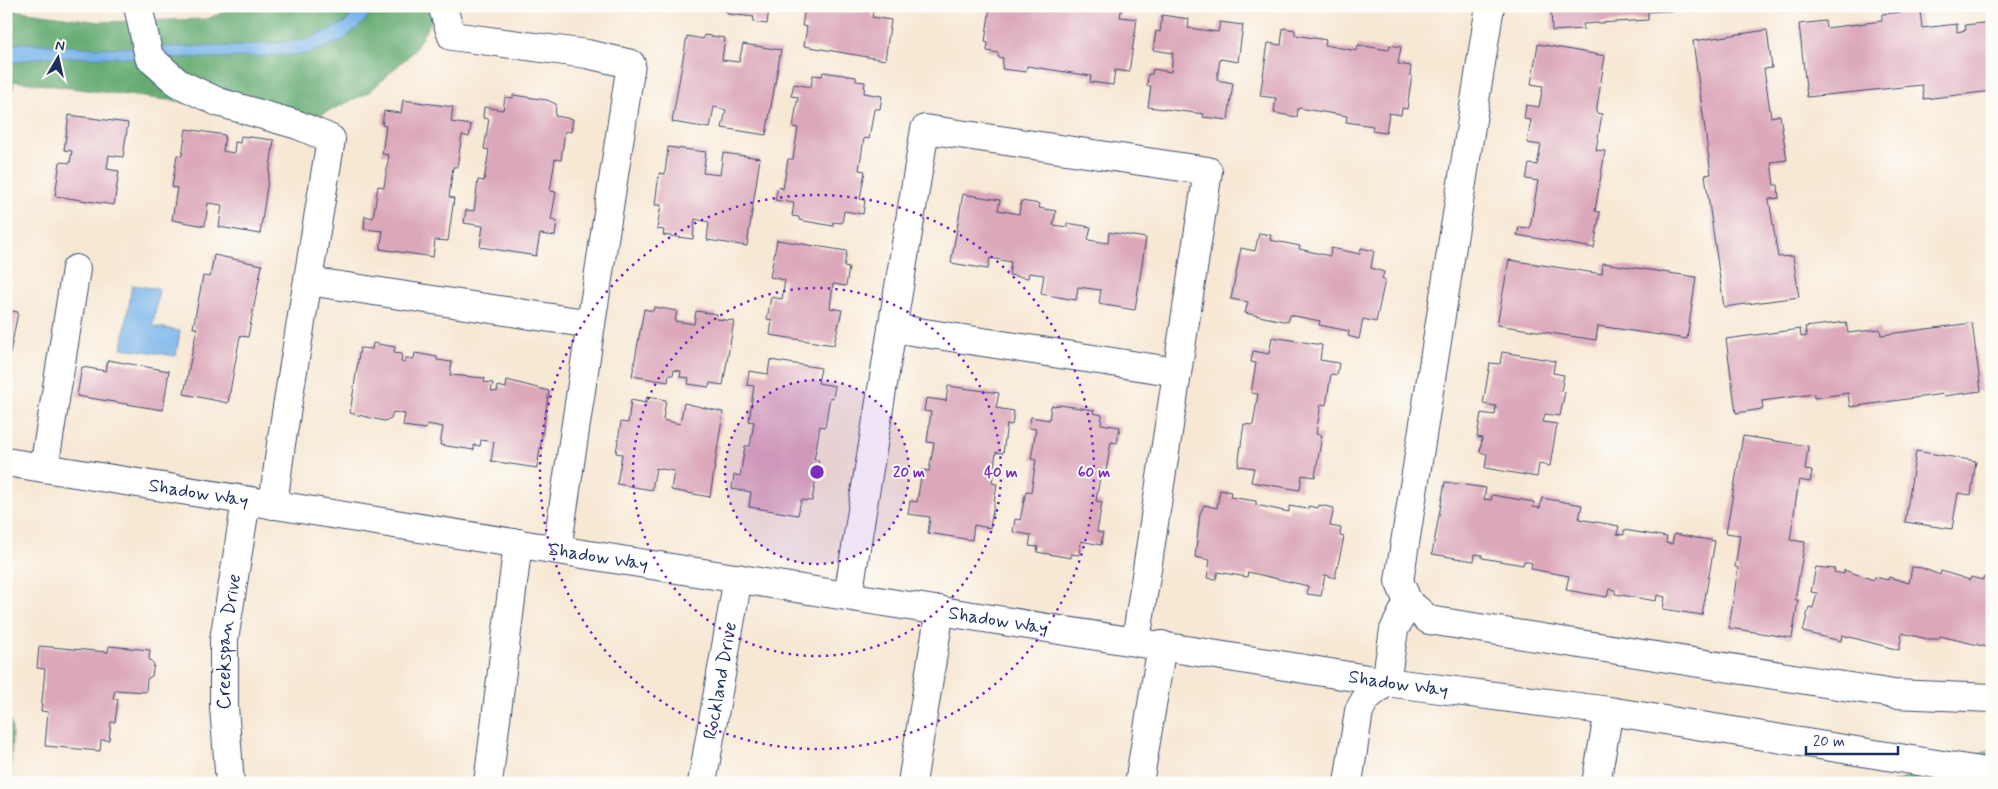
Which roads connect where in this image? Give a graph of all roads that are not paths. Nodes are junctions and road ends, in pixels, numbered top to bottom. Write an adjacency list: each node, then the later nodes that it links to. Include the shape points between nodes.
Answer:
1 (442, 6): 6 (street, via 452,36 587,54 630,64)
2 (1490, 6): 17 (street, via 1398,581)
3 (139, 13): 5 (street, via 149,57 178,83 218,102 298,125 330,139)
4 (76, 269): 10 (street)
5 (308, 281): 6 (street); 12 (street)
6 (591, 324): 14 (street)
7 (892, 328): 8 (street); 8 (street, via 925,128 1208,171); 16 (street)
8 (1177, 372): 19 (street)
9 (6, 462): 10 (street, Shadow Way)
10 (44, 468): 11 (street, Shadow Way)
11 (246, 501): 12 (street, Shadow Way); 25 (street, Creekspan Drive, via 224,640 224,707)
12 (273, 505): 13 (street, Shadow Way)
13 (518, 543): 14 (street, Shadow Way); 26 (street)
14 (557, 550): 15 (street, Shadow Way)
15 (738, 578): 16 (street, Shadow Way); 27 (street, Rockland Drive)
16 (848, 596): 18 (street, Shadow Way)
17 (1408, 602): 21 (street, via 1394,630); 22 (street, via 1428,620 1894,694)
18 (940, 610): 19 (street, Shadow Way); 28 (street)
19 (1136, 641): 20 (street, Shadow Way)
20 (1162, 645): 21 (street, Shadow Way); 29 (street)
21 (1386, 682): 23 (street, Shadow Way); 30 (street, via 1366,698 1359,711)
22 (1992, 698)
23 (1609, 711): 24 (street, Shadow Way); 31 (street)
24 (1992, 773)
25 (230, 783)
26 (488, 783)
27 (702, 783)
28 (912, 783)
29 (1139, 783)
30 (1348, 783)
31 (1596, 783)

